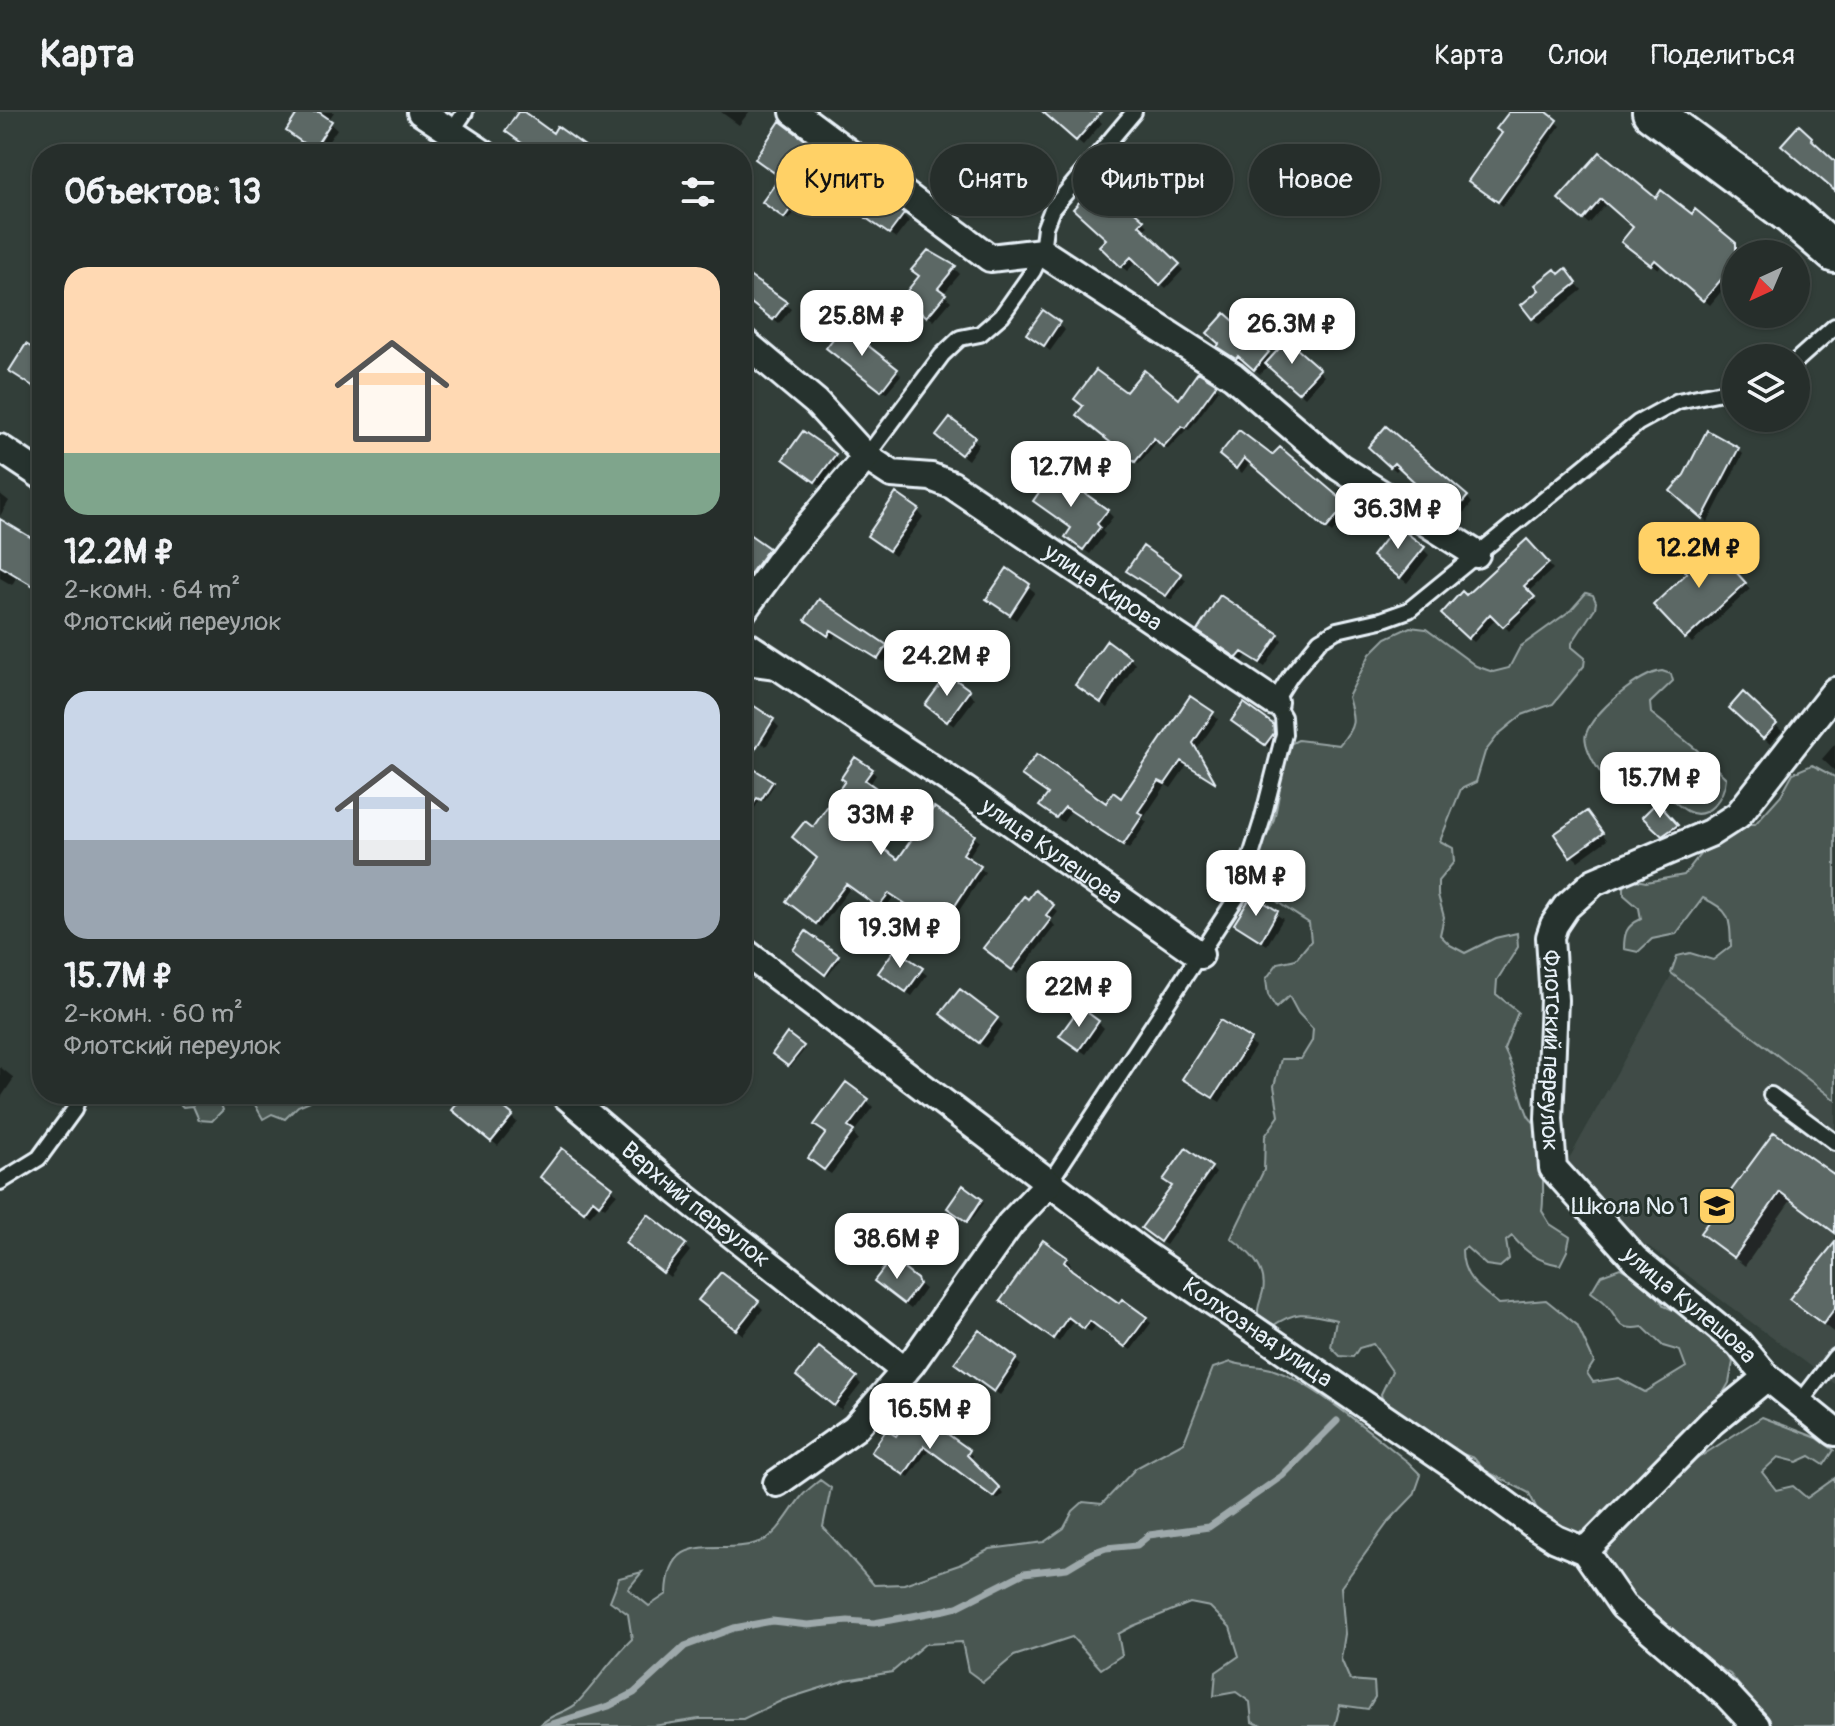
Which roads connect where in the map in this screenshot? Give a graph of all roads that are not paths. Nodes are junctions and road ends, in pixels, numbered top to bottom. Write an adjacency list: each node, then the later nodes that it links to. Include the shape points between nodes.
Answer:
1 (421, 112): 5 (street)
2 (794, 112): 7 (street, via 990,258)
3 (1134, 112): 7 (lane, via 1052,209)
4 (1652, 112): 8 (main road)
5 (458, 122): 6 (street)
6 (476, 144)
7 (1042, 252): 14 (lane, via 1002,315 980,334 960,338 942,355); 16 (street, via 1233,376 1339,467)
8 (1835, 253)
9 (1835, 326): 11 (lane)
10 (752, 348): 14 (street, улица Кирова, via 816,402)
11 (1810, 348)
12 (1722, 392): 16 (lane, via 1659,409)
13 (0, 448): 15 (street)
14 (866, 457): 17 (street); 22 (street, улица Кирова, via 892,474 931,477 952,485)
15 (32, 469)
16 (1476, 554): 22 (lane, via 1409,610 1337,630 1320,640)
17 (752, 598)
18 (752, 649): 20 (street, улица Кулешова)
19 (752, 669): 20 (lane)
20 (788, 673): 23 (street, улица Кулешова)
21 (1835, 691): 29 (street, Флотский переулок, via 1738,815 1710,833 1594,882 1554,925 1549,1119)
22 (1274, 702): 23 (lane, via 1283,717 1284,734 1262,821 1239,894)
23 (1200, 955): 31 (lane)
24 (752, 958): 31 (street, Колхозная улица)
25 (1771, 1095): 28 (lane)
26 (76, 1104): 30 (lane, via 39,1158)
27 (576, 1104): 33 (street, Верхний переулок)
28 (1835, 1142)
29 (1553, 1168): 34 (street, улица Кулешова, via 1634,1258 1739,1344)
30 (0, 1182)
31 (1049, 1183): 33 (street, via 1010,1224); 38 (street, Колхозная улица, via 1534,1525)
32 (1835, 1357): 35 (lane)
33 (905, 1371): 37 (street, via 855,1428)
34 (1767, 1377): 35 (street, улица Кулешова); 38 (street, via 1712,1422)
35 (1799, 1404): 36 (street, улица Кулешова)
36 (1835, 1432)
37 (777, 1483)
38 (1585, 1551): 39 (street, via 1623,1606)
39 (1756, 1726)

